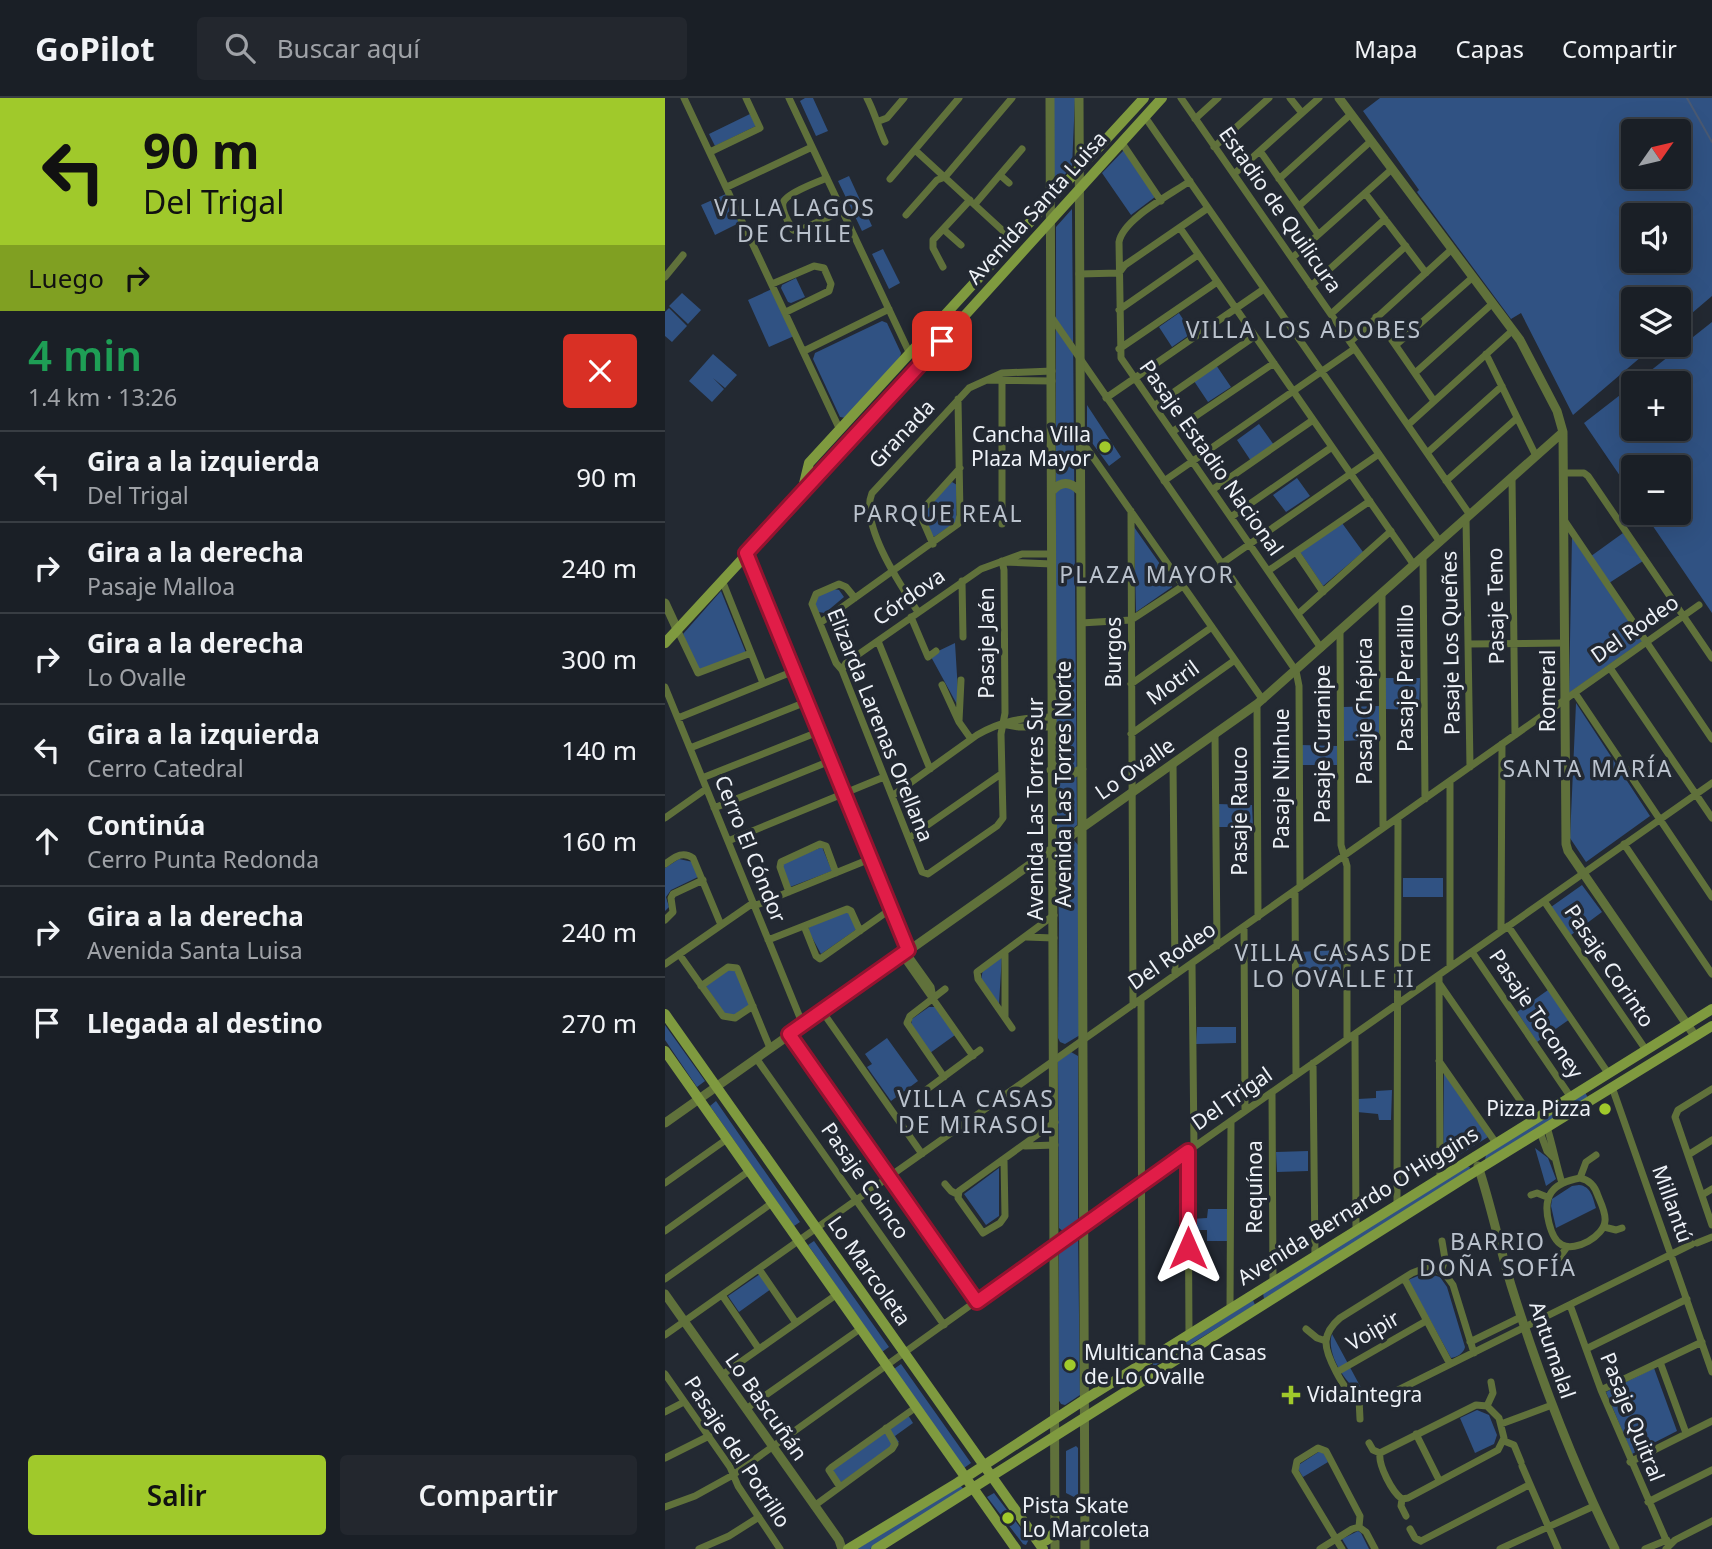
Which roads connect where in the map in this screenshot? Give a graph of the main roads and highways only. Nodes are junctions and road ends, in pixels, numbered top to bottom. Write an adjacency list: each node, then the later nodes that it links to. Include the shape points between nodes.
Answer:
1 (1144, 98): 3 (main road, Avenida Santa Luisa)
2 (1162, 98): 4 (main road, Avenida Santa Luisa)
3 (931, 331): 4 (main road, via 940,331); 5 (main road, Avenida Santa Luisa)
4 (942, 341): 6 (main road, Avenida Santa Luisa)
5 (813, 459): 6 (main road, via 817,468); 7 (main road, Avenida Santa Luisa)
6 (826, 469): 7 (main road, Avenida Santa Luisa)
7 (798, 498): 8 (main road, Avenida Santa Luisa)
8 (665, 643)
9 (1712, 1009): 13 (main road, Avenida Bernardo O'Higgins)
10 (665, 1014): 21 (main road, Lo Marcoleta)
11 (1712, 1026): 14 (main road, Avenida Bernardo O'Higgins)
12 (667, 1058): 22 (main road, Lo Marcoleta)
13 (1625, 1063): 14 (main road); 15 (main road, Avenida Bernardo O'Higgins)
14 (1626, 1079): 16 (main road, Avenida Bernardo O'Higgins)
15 (1586, 1087): 16 (main road); 17 (main road, Avenida Bernardo O'Higgins)
16 (1593, 1099): 18 (main road, Avenida Bernardo O'Higgins)
17 (1251, 1295): 18 (main road); 19 (main road, Avenida Bernardo O'Higgins)
18 (1259, 1307): 20 (main road, Avenida Bernardo O'Higgins)
19 (1186, 1336): 20 (main road, via 1185,1344); 21 (main road, Avenida Bernardo O'Higgins)
20 (1191, 1349): 23 (main road, Avenida Bernardo O'Higgins)
21 (982, 1466): 22 (main road, Avenida Bernardo O'Higgins); 23 (main road, Lo Marcoleta)
22 (965, 1478): 24 (main road, Lo Marcoleta); 27 (main road, Avenida Bernardo O'Higgins)
23 (990, 1478): 24 (main road, Avenida Bernardo O'Higgins); 26 (main road, Lo Marcoleta)
24 (972, 1489): 28 (main road, Lo Marcoleta); 29 (main road, Avenida Bernardo O'Higgins)
25 (1055, 1532): 26 (main road)
26 (1038, 1542): 28 (main road)
27 (846, 1547)
28 (1016, 1548)
29 (876, 1549)

